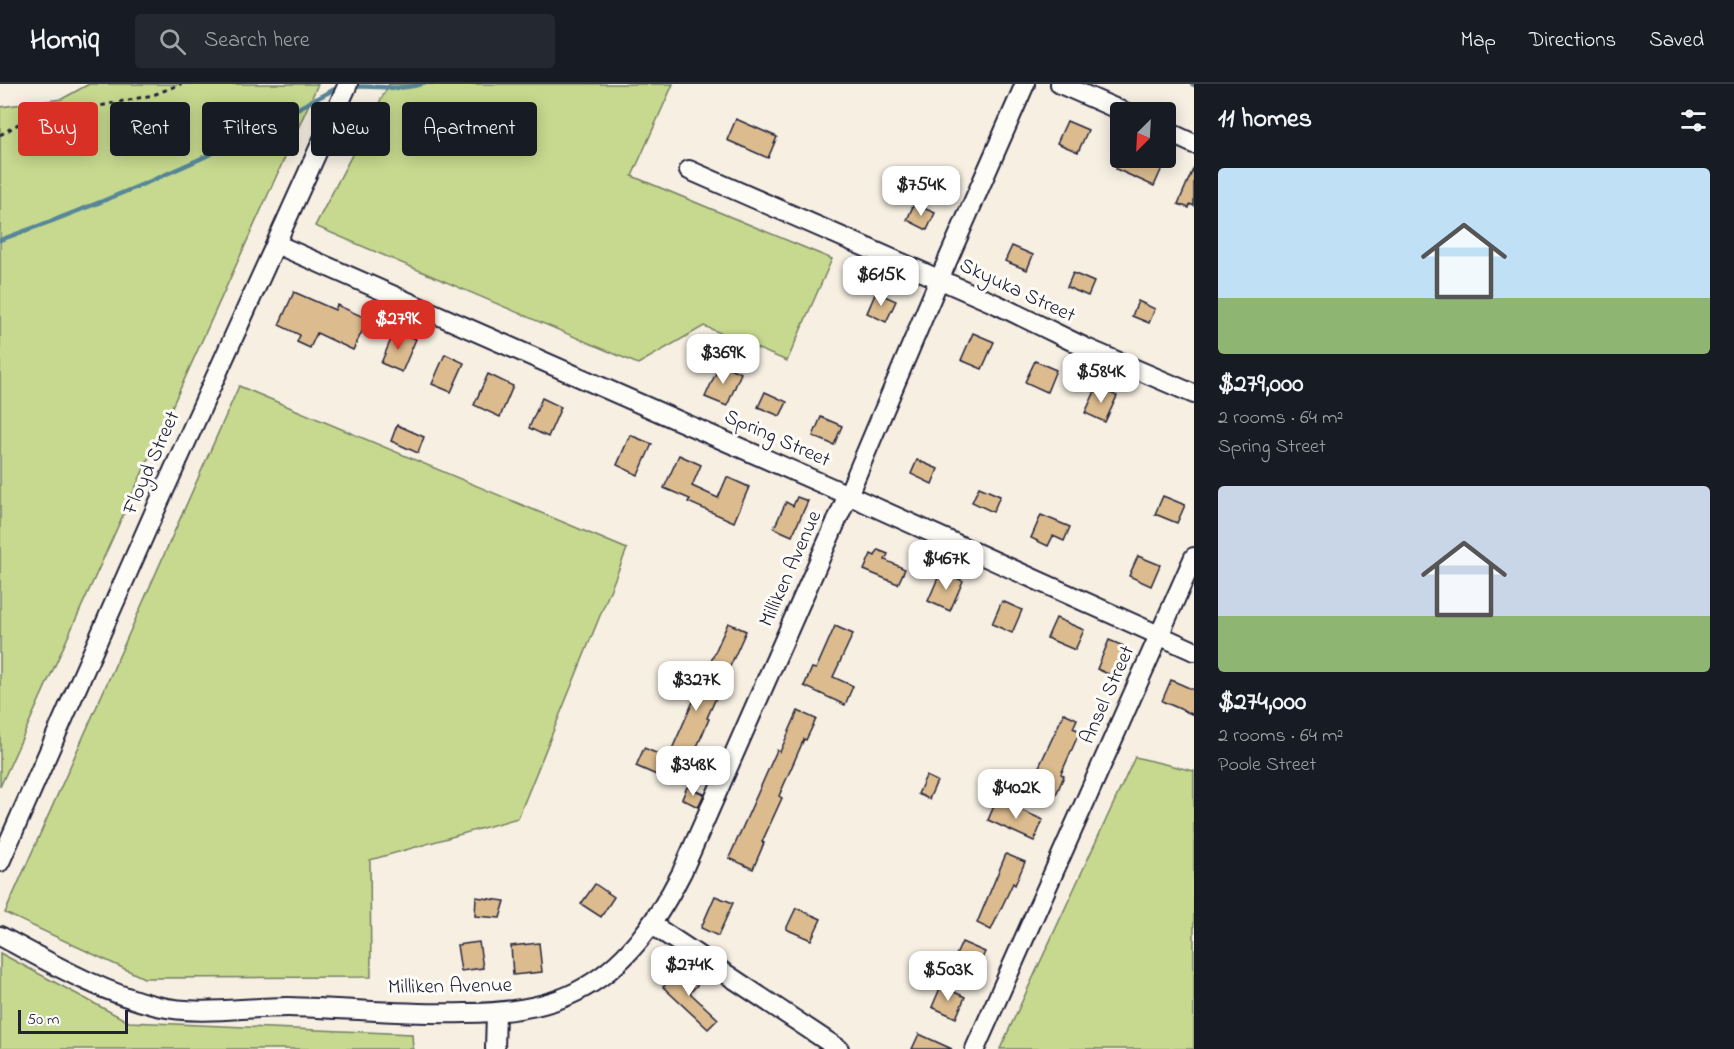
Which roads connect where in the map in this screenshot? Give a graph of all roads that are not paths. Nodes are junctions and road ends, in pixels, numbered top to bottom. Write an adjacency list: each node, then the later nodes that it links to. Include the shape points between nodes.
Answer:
1 (1025, 84): 9 (street, Milliken Avenue)
2 (1060, 84): 4 (street)
3 (345, 91): 8 (street, Floyd Street)
4 (1110, 106)
5 (1176, 136): 6 (street)
6 (1194, 144)
7 (689, 170): 9 (street, Skyuka Street)
8 (276, 244): 11 (street, Spring Street); 15 (street, Floyd Street)
9 (939, 280): 10 (street, Skyuka Street); 11 (street, Milliken Avenue)
10 (1194, 394)
11 (848, 495): 13 (street, Spring Street); 16 (street, Milliken Avenue, via 682,872)
12 (1194, 557): 13 (street, Ansel Street)
13 (1160, 635): 14 (street, Spring Street); 21 (street, Ansel Street)
14 (1194, 651)
15 (0, 862)
16 (651, 924): 18 (street, Milliken Avenue, via 603,977 550,1002); 20 (street)
17 (0, 936): 18 (street, Milliken Avenue, via 94,984 161,1007)
18 (496, 1013): 19 (street)
19 (495, 1049)
20 (839, 1049)
21 (975, 1049)

